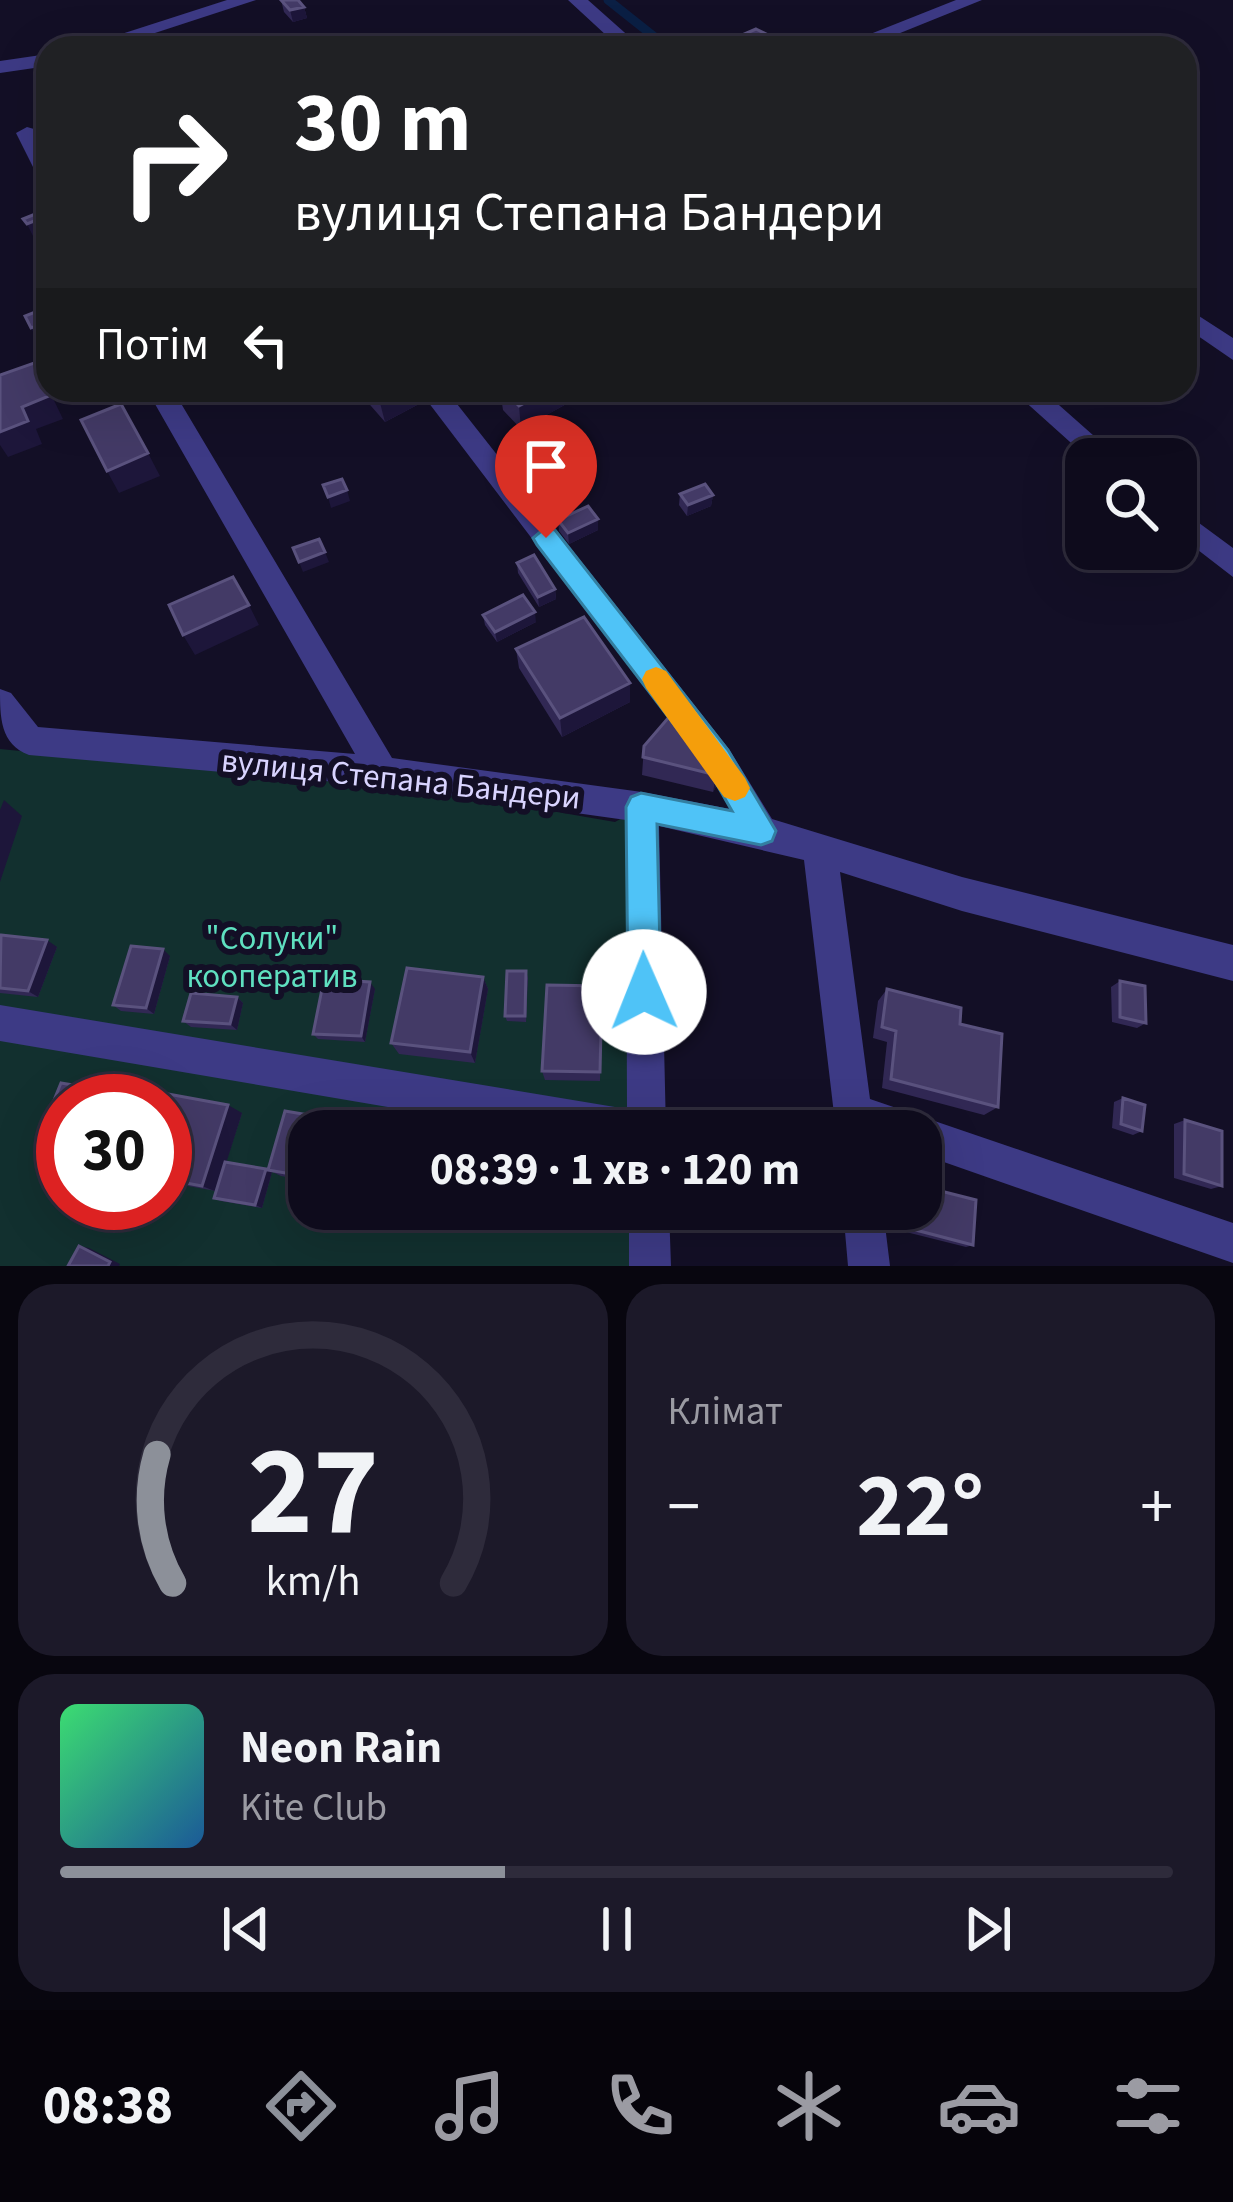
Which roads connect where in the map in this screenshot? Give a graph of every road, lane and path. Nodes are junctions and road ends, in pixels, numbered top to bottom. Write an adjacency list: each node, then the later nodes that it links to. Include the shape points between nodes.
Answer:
1 (245, 0): 4 (street)
2 (577, 0): 5 (street)
3 (973, 0): 6 (street)
4 (127, 36)
5 (618, 36)
6 (877, 36)
7 (36, 62): 8 (street)
8 (0, 67)
9 (27, 133): 10 (street)
10 (36, 151)
11 (1197, 324): 12 (street)
12 (1233, 351)
13 (167, 402): 21 (street)
14 (440, 402): 23 (street, via 718,759)
15 (1039, 402): 16 (street)
16 (1082, 438)
17 (1197, 535): 18 (street)
18 (1233, 565)
19 (0, 703): 20 (street, вулиця Степана Бандери)
20 (14, 740): 21 (street, вулиця Степана Бандери)
21 (382, 771): 22 (street, вулиця Степана Бандери)
22 (641, 807): 23 (street, вулиця Степана Бандери); 28 (street)
23 (761, 831): 24 (street, вулиця Степана Бандери)
24 (820, 852): 25 (street, вулиця Степана Бандери); 29 (street)
25 (1233, 963)
26 (0, 1022): 27 (street)
27 (521, 1110)
28 (645, 1110)
29 (852, 1110)
30 (942, 1143): 33 (street)
31 (649, 1230): 34 (street)
32 (865, 1230): 35 (street)
33 (1233, 1243)
34 (650, 1266)
35 (869, 1266)

